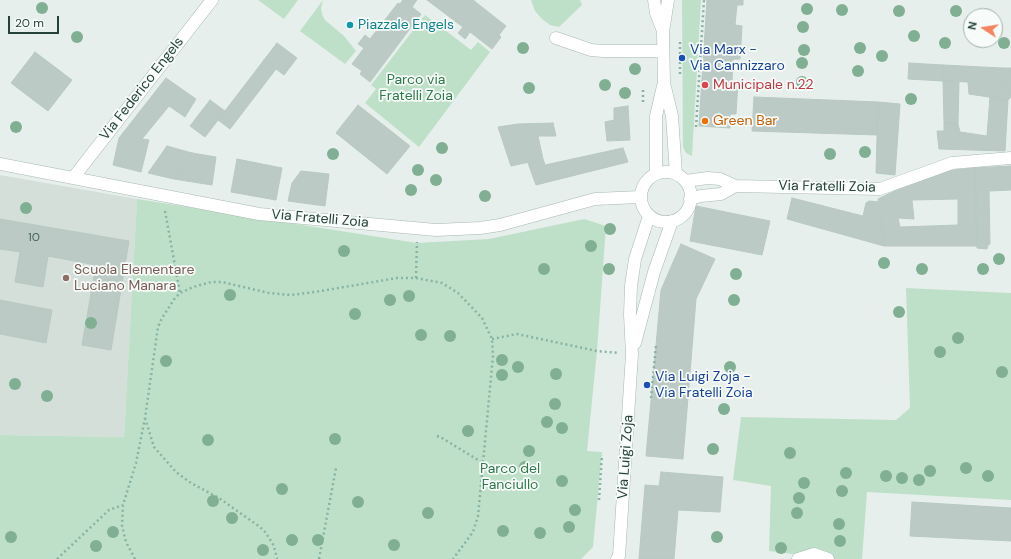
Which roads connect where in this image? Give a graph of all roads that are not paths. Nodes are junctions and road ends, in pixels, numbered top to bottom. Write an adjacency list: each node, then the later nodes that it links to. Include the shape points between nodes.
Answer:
1 (212, 0): 12 (street, Via Federico Engels)
2 (654, 0): 4 (street)
3 (668, 0): 4 (street)
4 (663, 32): 6 (street)
5 (556, 38): 6 (street, via 591,50)
6 (663, 51): 7 (street)
7 (664, 83): 10 (street, via 656,116); 11 (street, via 672,116)
8 (1011, 158): 13 (street, Via Fratelli Zoia, via 952,163 880,189)
9 (0, 164): 12 (street, Via Fratelli Zoia)
10 (656, 174): 11 (street, Via Fratelli Zoia, via 668,172); 14 (street, via 644,184)
11 (680, 177): 13 (street, Via Fratelli Zoia, via 720,179); 15 (street, via 689,189)
12 (73, 178): 14 (street, Via Fratelli Zoia, via 259,214 436,230 500,225 595,199)
13 (735, 186): 15 (street, Via Fratelli Zoia, via 721,194)
14 (640, 197): 16 (street)
15 (690, 199): 17 (street, via 685,213)
16 (649, 216): 17 (street, via 660,221); 18 (street, Via Luigi Zoja, via 635,259 631,286)
17 (672, 221): 18 (street, Via Luigi Zoja, via 654,272)
18 (632, 354): 19 (street, Via Luigi Zoja)
19 (617, 559)
20 (798, 559): 21 (street, via 814,554)
21 (828, 559)

